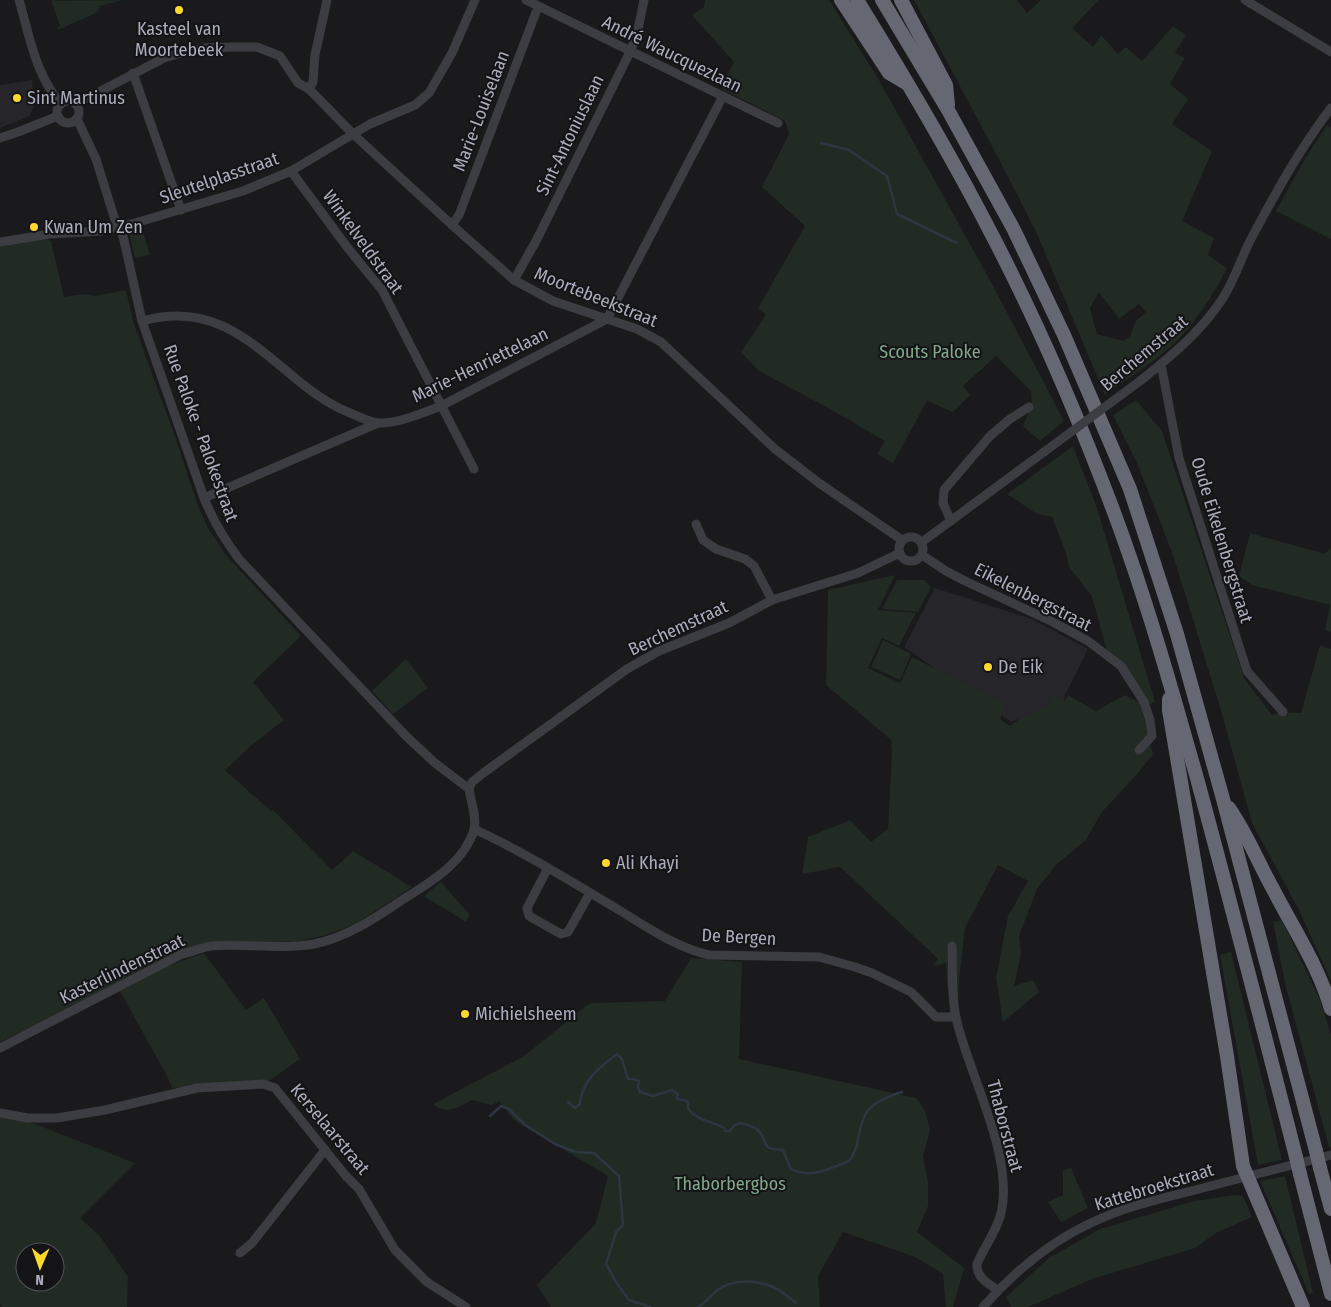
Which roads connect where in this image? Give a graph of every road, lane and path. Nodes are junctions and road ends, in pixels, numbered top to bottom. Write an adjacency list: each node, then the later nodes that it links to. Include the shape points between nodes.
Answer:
1 (19, 0): 18 (street, via 35,60)
2 (327, 0): 16 (street, via 314,55 313,82)
3 (475, 0): 25 (street, Sleutelplasstraat, via 452,53 429,93 416,105)
4 (526, 0): 11 (street, André Waucquezlaan)
5 (644, 0): 12 (street, Sint-Antoniuslaan)
6 (841, 0): 15 (highway, via 890,73)
7 (857, 0): 15 (highway)
8 (882, 0): 21 (highway)
9 (901, 0): 21 (highway, via 946,84)
10 (1245, 0): 13 (street)
11 (538, 7): 12 (street, André Waucquezlaan); 29 (street, Marie-Louiselaan, via 459,215)
12 (630, 52): 17 (street, André Waucquezlaan); 32 (street, Sint-Antoniuslaan)
13 (1331, 52)
14 (133, 73): 16 (street, Moortebeekstraat, via 164,58 189,52 214,48 257,48 280,56 298,82); 19 (street, Moortebeekstraat); 28 (street)
15 (909, 85): 48 (highway, via 992,234 1040,333 1112,507)
16 (309, 89): 25 (street, Moortebeekstraat)
17 (723, 96): 24 (street, André Waucquezlaan); 33 (street)
18 (61, 104): 19 (street, via 67,101); 22 (street)
19 (76, 104): 23 (street, Rue Paloke - Palokestraat, via 79,111)
20 (1331, 108): 35 (street, Berchemstraat, via 1300,152 1250,240 1223,298 1194,336)
21 (948, 110): 52 (highway, via 1042,288 1130,489 1177,634)
22 (58, 116): 23 (street, via 67,123); 26 (street)
23 (77, 119): 30 (street, Rue Paloke - Palokestraat, via 96,159)
24 (778, 123)
25 (354, 134): 27 (street, Sleutelplasstraat); 29 (street, Moortebeekstraat)
26 (0, 138)
27 (291, 171): 28 (street, Sleutelplasstraat, via 243,191); 36 (street, Winkelveldstraat, via 382,290)
28 (181, 210): 30 (street, Sleutelplasstraat)
29 (452, 225): 32 (street, Moortebeekstraat)
30 (118, 228): 31 (street, Sleutelplasstraat); 34 (street, Rue Paloke - Palokestraat)
31 (0, 242)
32 (514, 280): 33 (street, Moortebeekstraat, via 553,301)
33 (607, 319): 36 (street, Marie-Henriettelaan); 43 (street, Moortebeekstraat, via 662,342 776,448 826,488)
34 (142, 321): 38 (street, via 188,316 223,326 243,336 338,409); 40 (street, Rue Paloke - Palokestraat)
35 (1161, 364): 41 (street, Berchemstraat, bridge); 49 (street, Oude Eikelenbergstraat, via 1179,458 1247,671)
36 (441, 406): 38 (street, Marie-Henriettelaan, via 414,416); 39 (street, Winkelveldstraat)
37 (1029, 407): 41 (street, via 990,436 944,490 943,502)
38 (378, 423): 40 (street, Marie-Henriettelaan)
39 (474, 469)
40 (204, 498): 51 (street, Rue Paloke - Palokestraat, via 218,529 239,559 406,736)
41 (951, 521): 44 (street, Berchemstraat)
42 (696, 524): 47 (street, via 703,540 754,566)
43 (902, 540): 44 (street, via 910,536); 45 (street)
44 (922, 542): 46 (street)
45 (900, 553): 46 (street, via 910,561); 47 (street, Berchemstraat, via 858,573)
46 (922, 555): 50 (street, Eikelenbergstraat, via 966,581 1088,641 1121,666 1144,702 1150,720 1152,736)
47 (772, 600): 51 (street, Berchemstraat, via 729,623 659,651 627,669 486,771 472,782)
48 (1170, 683): 63 (highway, via 1169,710); 67 (highway, bridge)
49 (1283, 712)
50 (1139, 750)
51 (469, 789): 53 (street)
52 (1223, 800): 57 (highway, via 1243,828 1310,959); 64 (highway, bridge)
53 (474, 829): 54 (street, De Bergen); 59 (street, Kasterlindenstraat, via 463,850 441,874 359,928 316,943 209,946 182,954)
54 (548, 868): 55 (street, De Bergen); 55 (street, via 527,908 529,916 561,934 568,932)
55 (590, 893): 58 (street, De Bergen, via 692,951 819,957 872,973 911,992 936,1017)
56 (952, 946): 58 (street)
57 (1331, 1009)
58 (956, 1017): 66 (street, Thaborstraat, via 997,1146 1004,1184 999,1223 976,1270 982,1279)
59 (0, 1048)
60 (0, 1113): 61 (street, Kerselaarstraat, via 28,1118 57,1118 197,1088 263,1084 275,1088)
61 (325, 1150): 65 (street, via 252,1243); 68 (street, Kerselaarstraat, via 359,1189 395,1250 427,1282)
62 (1331, 1155): 63 (street, Kattebroekstraat)
63 (1246, 1177): 66 (street, Kattebroekstraat, via 1132,1207 1094,1222 1036,1256); 70 (highway)
64 (1331, 1209)
65 (240, 1253)
66 (998, 1290): 69 (street, Kattebroekstraat)
67 (1331, 1294)
68 (466, 1307)
69 (983, 1307)
70 (1303, 1307)

